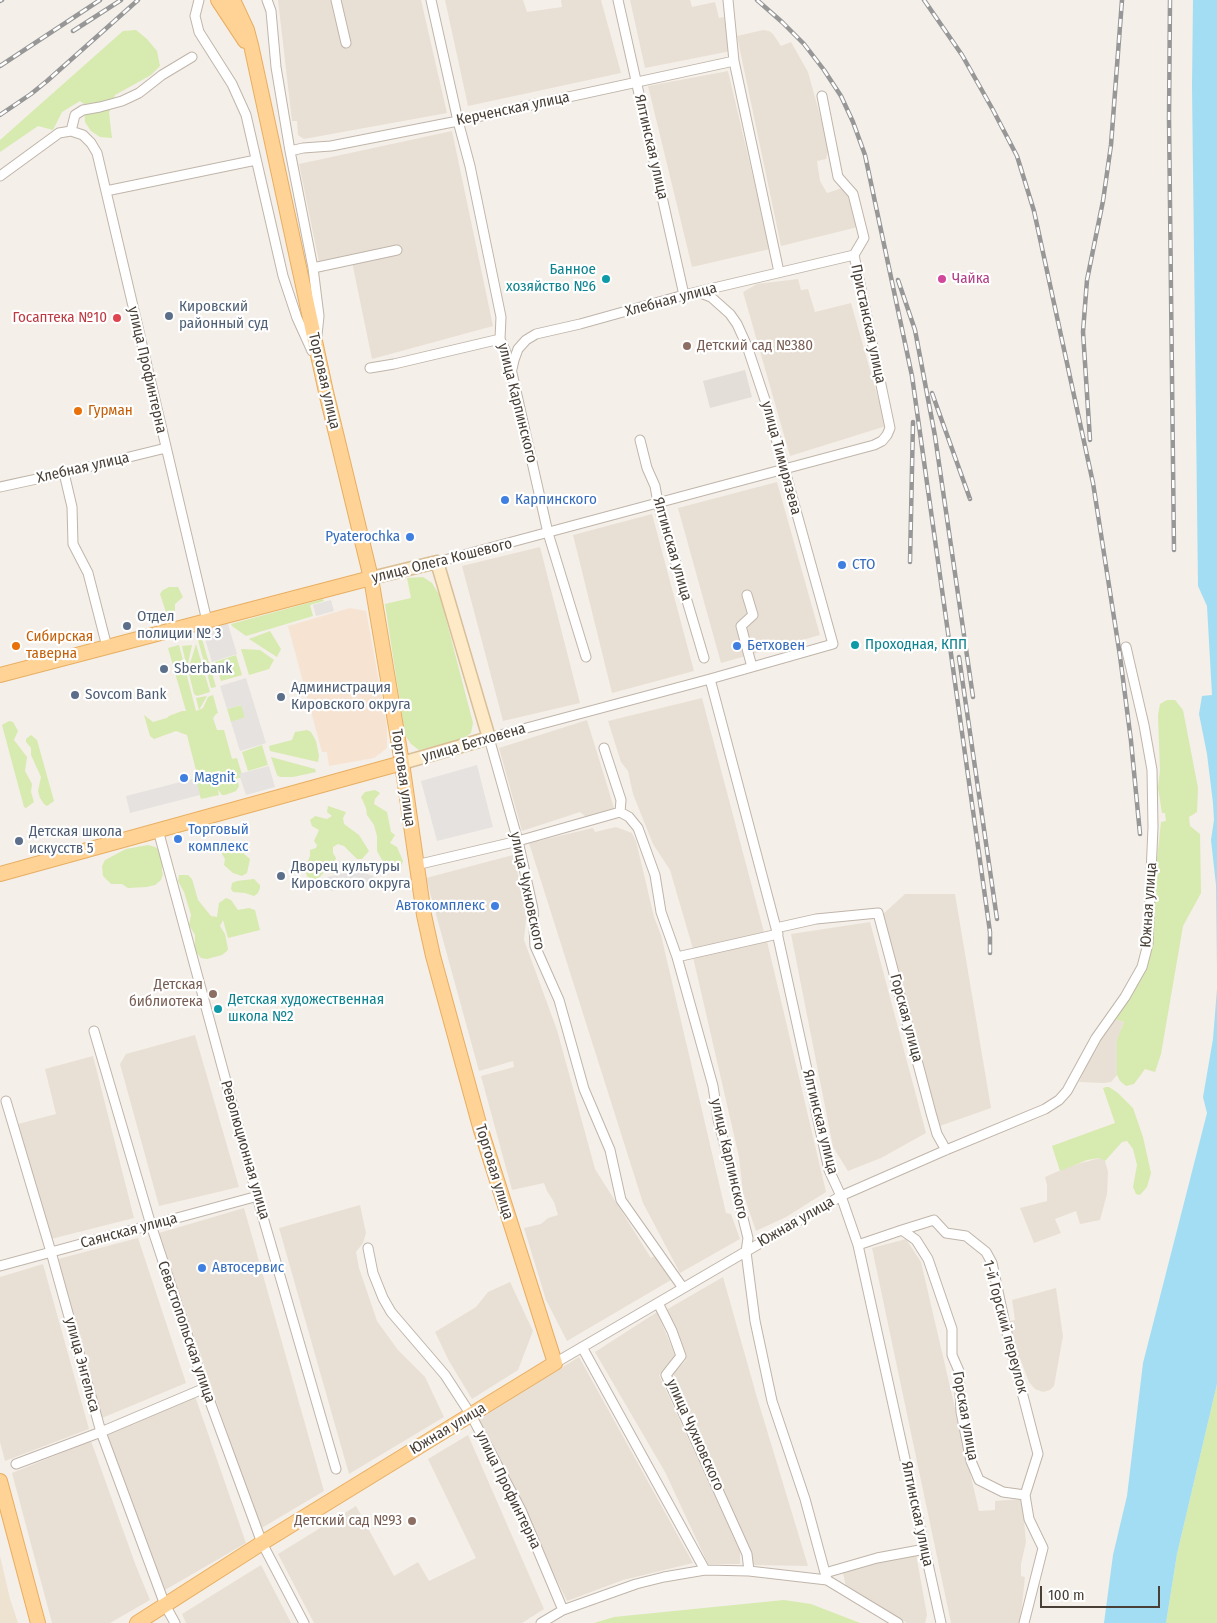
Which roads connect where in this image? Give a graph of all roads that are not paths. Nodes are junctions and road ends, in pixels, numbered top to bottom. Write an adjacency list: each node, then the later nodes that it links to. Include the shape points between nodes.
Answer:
1 (199, 0): 18 (street, via 195,16 200,32 240,100)
2 (218, 0): 12 (main road, Торговая улица, via 245,43)
3 (233, 0): 12 (main road, Торговая улица, via 247,30)
4 (267, 0): 17 (street)
5 (336, 0): 9 (street)
6 (431, 0): 15 (street, улица Карпинского)
7 (618, 0): 13 (street, Ялтинская улица)
8 (728, 0): 11 (street)
9 (346, 43)
10 (192, 57): 16 (street, via 122,101 83,110 76,115)
11 (734, 61): 13 (street, Керченская улица); 24 (street)
12 (256, 68): 28 (main road, Торговая улица)
13 (636, 83): 15 (street, Керченская улица); 26 (street, Ялтинская улица)
14 (822, 96): 22 (street, Пристанская улица, via 838,178 853,194 864,238)
15 (458, 121): 17 (street, Керченская улица); 27 (street, улица Карпинского, via 501,317)
16 (71, 131): 19 (street, via 50,138); 20 (street, улица Профинтерна, via 83,135 97,153)
17 (290, 151): 23 (street)
18 (256, 160): 20 (street); 31 (street, via 288,290)
19 (0, 176)
20 (106, 192): 34 (street, улица Профинтерна)
21 (397, 250): 23 (street)
22 (854, 255): 24 (street, Хлебная улица); 33 (street, Пристанская улица, via 890,428)
23 (313, 268): 28 (street, via 319,316)
24 (779, 272): 25 (street, Хлебная улица)
25 (698, 292): 26 (street, Хлебная улица); 35 (street, улица Тимирязева, via 720,304 737,324 758,378)
26 (684, 295): 30 (street, Хлебная улица, via 536,334 518,349)
27 (500, 339): 29 (street); 30 (street, улица Карпинского)
28 (316, 345): 31 (main road, Торговая улица)
29 (370, 368)
30 (512, 373): 39 (street, улица Карпинского)
31 (324, 382): 41 (main road, Торговая улица)
32 (640, 440): 38 (street, Ялтинская улица)
33 (882, 441): 35 (street, улица Олега Кошевого)
34 (166, 448): 36 (street, Хлебная улица); 43 (street, улица Профинтерна)
35 (783, 468): 38 (street, улица Олега Кошевого); 44 (street, улица Тимирязева)
36 (64, 473): 37 (street, Хлебная улица); 45 (street, via 72,507 73,544 88,573)
37 (0, 487)
38 (658, 503): 39 (street, улица Олега Кошевого); 48 (street, Ялтинская улица)
39 (548, 534): 40 (street, улица Олега Кошевого); 47 (street, улица Карпинского)
40 (437, 562): 41 (street, улица Олега Кошевого); 52 (street, улица Чухновского)
41 (371, 578): 43 (main road, улица Олега Кошевого); 54 (main road, Торговая улица)
42 (746, 595): 49 (street, via 753,615 741,626)
43 (207, 621): 45 (main road, улица Олега Кошевого)
44 (833, 644): 49 (street, улица Бетховена)
45 (106, 646): 50 (main road, улица Олега Кошевого)
46 (1126, 647): 64 (street, Южная улица, via 1152,770 1148,944 1142,967 1059,1100 1045,1109)
47 (586, 657)
48 (704, 658)
49 (752, 667): 51 (street, улица Бетховена)
50 (0, 675)
51 (710, 679): 52 (street, улица Бетховена); 60 (street, Ялтинская улица)
52 (489, 738): 54 (street, улица Бетховена); 57 (street, улица Чухновского)
53 (604, 748): 55 (street, via 620,800)
54 (402, 763): 56 (main road, улица Бетховена); 58 (main road, Торговая улица)
55 (620, 812): 57 (street); 61 (street, улица Карпинского, via 638,828 655,875 661,912)
56 (158, 830): 59 (main road, улица Бетховена); 65 (street, Революционная улица)
57 (518, 841): 58 (street); 74 (street, улица Чухновского, via 533,909 535,946 559,1000 584,1089 610,1150 621,1200)
58 (416, 865): 77 (main road, Торговая улица, via 433,956 480,1127)
59 (0, 874)
60 (777, 931): 61 (street); 64 (street, Горская улица, via 816,919 878,913 930,1113); 66 (street, Ялтинская улица, via 829,1170)
61 (678, 957): 72 (street, улица Карпинского, via 713,1086 748,1238)
62 (94, 1031): 67 (street, Севастопольская улица)
63 (6, 1101): 71 (street, улица Энгельса)
64 (946, 1150): 66 (street, Южная улица)
65 (258, 1196): 67 (street, Саянская улица); 82 (street, Революционная улица)
66 (841, 1196): 69 (street, Ялтинская улица); 72 (street, Южная улица)
67 (150, 1225): 71 (street, Саянская улица); 78 (street, Севастопольская улица)
68 (902, 1230): 69 (street); 84 (street, Горская улица, via 916,1240 928,1259 952,1329 952,1355 959,1371 961,1412 971,1461 979,1480 1002,1492); 84 (street, 1-й Горский переулок, via 934,1220 946,1234 966,1236 986,1252 992,1263 1038,1454)
69 (858, 1245): 86 (street, Ялтинская улица)
70 (368, 1248): 79 (street, улица Профинтерна, via 373,1273 391,1312 445,1375)
71 (51, 1252): 73 (street, Саянская улица); 80 (street, улица Энгельса)
72 (746, 1252): 74 (street, Южная улица); 89 (street, улица Карпинского, via 755,1322 772,1401 805,1499)
73 (0, 1266)
74 (683, 1288): 75 (street, Южная улица)
75 (658, 1303): 76 (street, Южная улица); 88 (street, улица Чухновского, via 681,1356 666,1376 747,1554)
76 (582, 1347): 77 (street, Южная улица); 87 (street)
77 (555, 1363): 79 (main road, Южная улица)
78 (205, 1388): 80 (street); 85 (street, Севастопольская улица)
79 (471, 1416): 85 (main road, Южная улица); 91 (street, улица Профинтерна, via 521,1510)
80 (101, 1432): 81 (street); 90 (street, улица Энгельса)
81 (16, 1464)
82 (336, 1469)
83 (0, 1481): 92 (main road)
84 (1025, 1495): 99 (street, via 1030,1519 1043,1548)
85 (262, 1543): 90 (main road, Южная улица); 95 (street, Севастопольская улица)
86 (925, 1549): 89 (street, via 877,1558); 98 (street, Ялтинская улица)
87 (705, 1570): 88 (street); 91 (street, via 636,1584)
88 (749, 1571): 89 (street)
89 (826, 1577): 97 (street)
90 (165, 1606): 93 (main road, Южная улица); 94 (street, улица Энгельса)
91 (563, 1610): 96 (street)
92 (38, 1623)
93 (137, 1623)
94 (174, 1623)
95 (304, 1623)
96 (541, 1623)
97 (898, 1623)
98 (940, 1623)
99 (1024, 1623)

